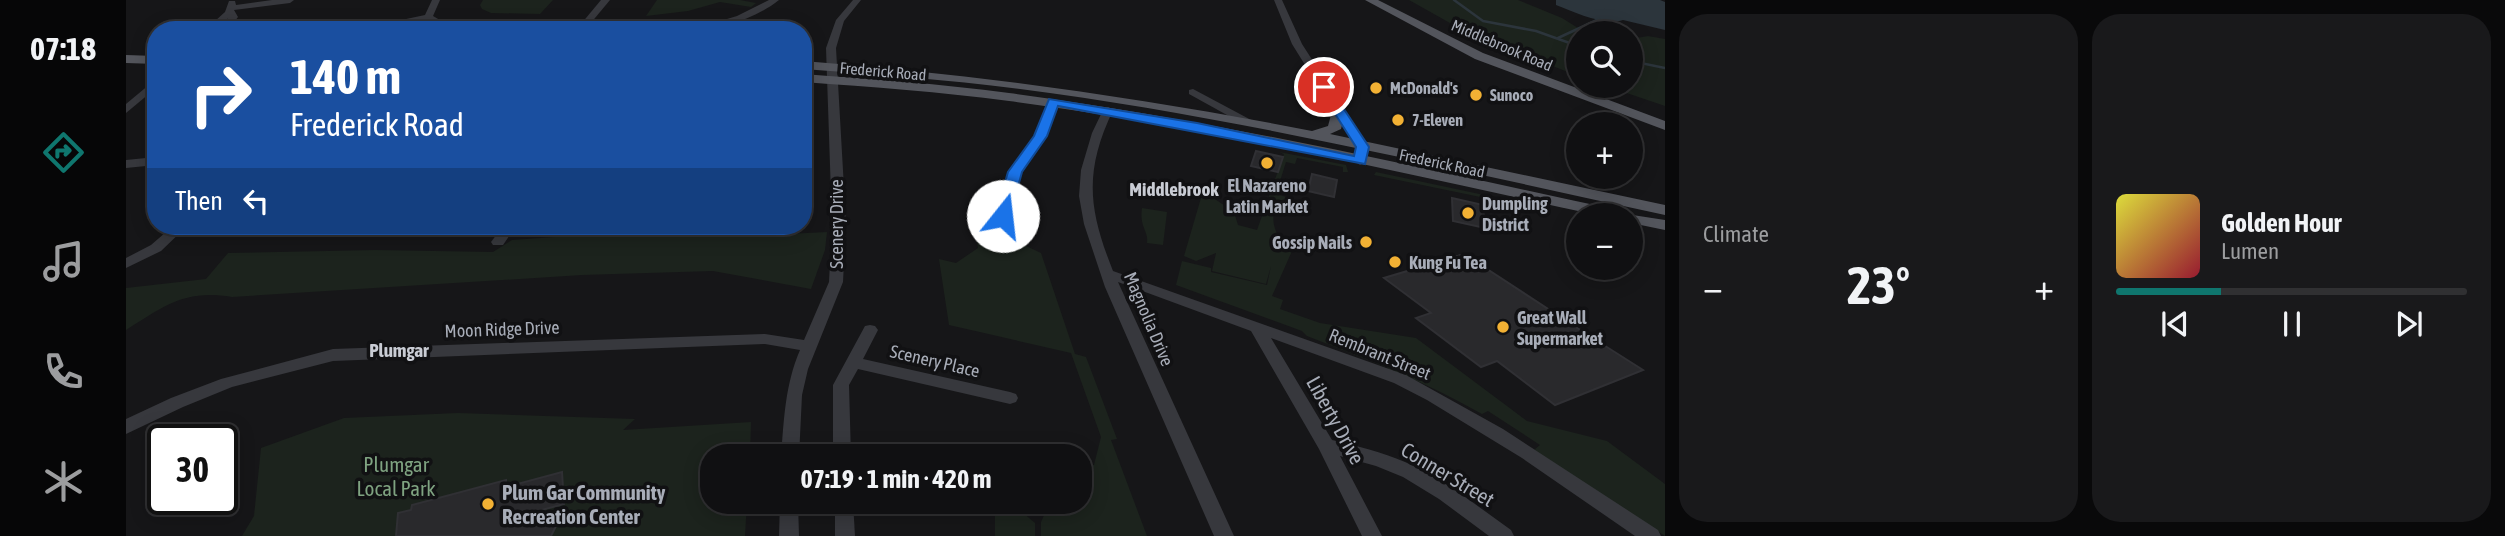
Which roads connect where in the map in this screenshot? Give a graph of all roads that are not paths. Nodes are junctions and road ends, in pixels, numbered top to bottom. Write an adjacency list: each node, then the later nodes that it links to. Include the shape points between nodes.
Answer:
1 (290, 0): 9 (street)
2 (436, 0): 10 (street)
3 (606, 0): 14 (street)
4 (775, 0): 15 (street)
5 (858, 0): 21 (street, Scenery Drive, via 833,35)
6 (1278, 0): 31 (street, via 1297,44)
7 (1370, 0): 34 (main road, Middlebrook Road, via 1479,56)
8 (1393, 0): 23 (main road, Middlebrook Road, via 1468,39)
9 (231, 7): 11 (street)
10 (428, 17): 12 (street); 13 (street)
11 (218, 21)
12 (406, 21)
13 (434, 21)
14 (588, 21)
15 (728, 21)
16 (126, 59): 17 (main road)
17 (147, 60)
18 (812, 67): 21 (main road, Frederick Road)
19 (126, 69): 20 (main road)
20 (147, 69)
21 (832, 73): 22 (main road, Frederick Road); 27 (main road, Frederick Road); 30 (main road, Frederick Road, via 979,80); 51 (street, Scenery Drive, via 839,223 836,282)
22 (812, 76)
23 (1566, 78)
24 (147, 90): 28 (street)
25 (1199, 96): 30 (main road, via 1206,104 1203,108); 33 (street)
26 (1622, 98): 32 (main road)
27 (1054, 102): 29 (main road, Frederick Road); 41 (street, via 1040,136 1015,172)
28 (126, 110)
29 (1108, 110): 36 (main road, Frederick Road); 48 (street, Magnolia Drive, via 1091,155 1086,190 1093,232)
30 (1176, 110): 33 (main road, Frederick Road)
31 (1339, 111): 35 (main road, via 1334,129); 36 (street)
32 (1665, 113)
33 (1253, 125): 35 (main road, Frederick Road)
34 (1665, 126)
35 (1307, 135): 36 (main road, Frederick Road)
36 (1361, 154): 39 (main road, Frederick Road); 40 (main road, Frederick Road)
37 (147, 162): 38 (street)
38 (126, 163)
39 (1567, 203)
40 (1665, 210)
41 (1003, 216)
42 (1643, 220): 43 (main road)
43 (1665, 225)
44 (170, 235): 47 (street)
45 (503, 235): 46 (street)
46 (498, 242)
47 (126, 264)
48 (1108, 274): 49 (street, Rembrant Street); 62 (street, Magnolia Drive)
49 (1257, 328): 57 (street, Liberty Drive); 65 (street, Rembrant Street, via 1400,379 1441,399)
50 (870, 330): 52 (street)
51 (808, 346): 54 (street, Moon Ridge Drive, via 765,339 333,355 207,388); 55 (street, Scenery Drive, via 794,395)
52 (852, 362): 53 (street, Scenery Place); 56 (street, via 840,393)
53 (1010, 398)
54 (126, 427)
55 (791, 444)
56 (842, 444)
57 (1326, 446): 63 (street, Liberty Drive); 64 (street, Conner Street, via 1409,472)
58 (789, 514): 60 (street)
59 (844, 514): 61 (street)
60 (789, 536)
61 (845, 536)
62 (1224, 536)
63 (1372, 536)
64 (1504, 536)
65 (1651, 536)

